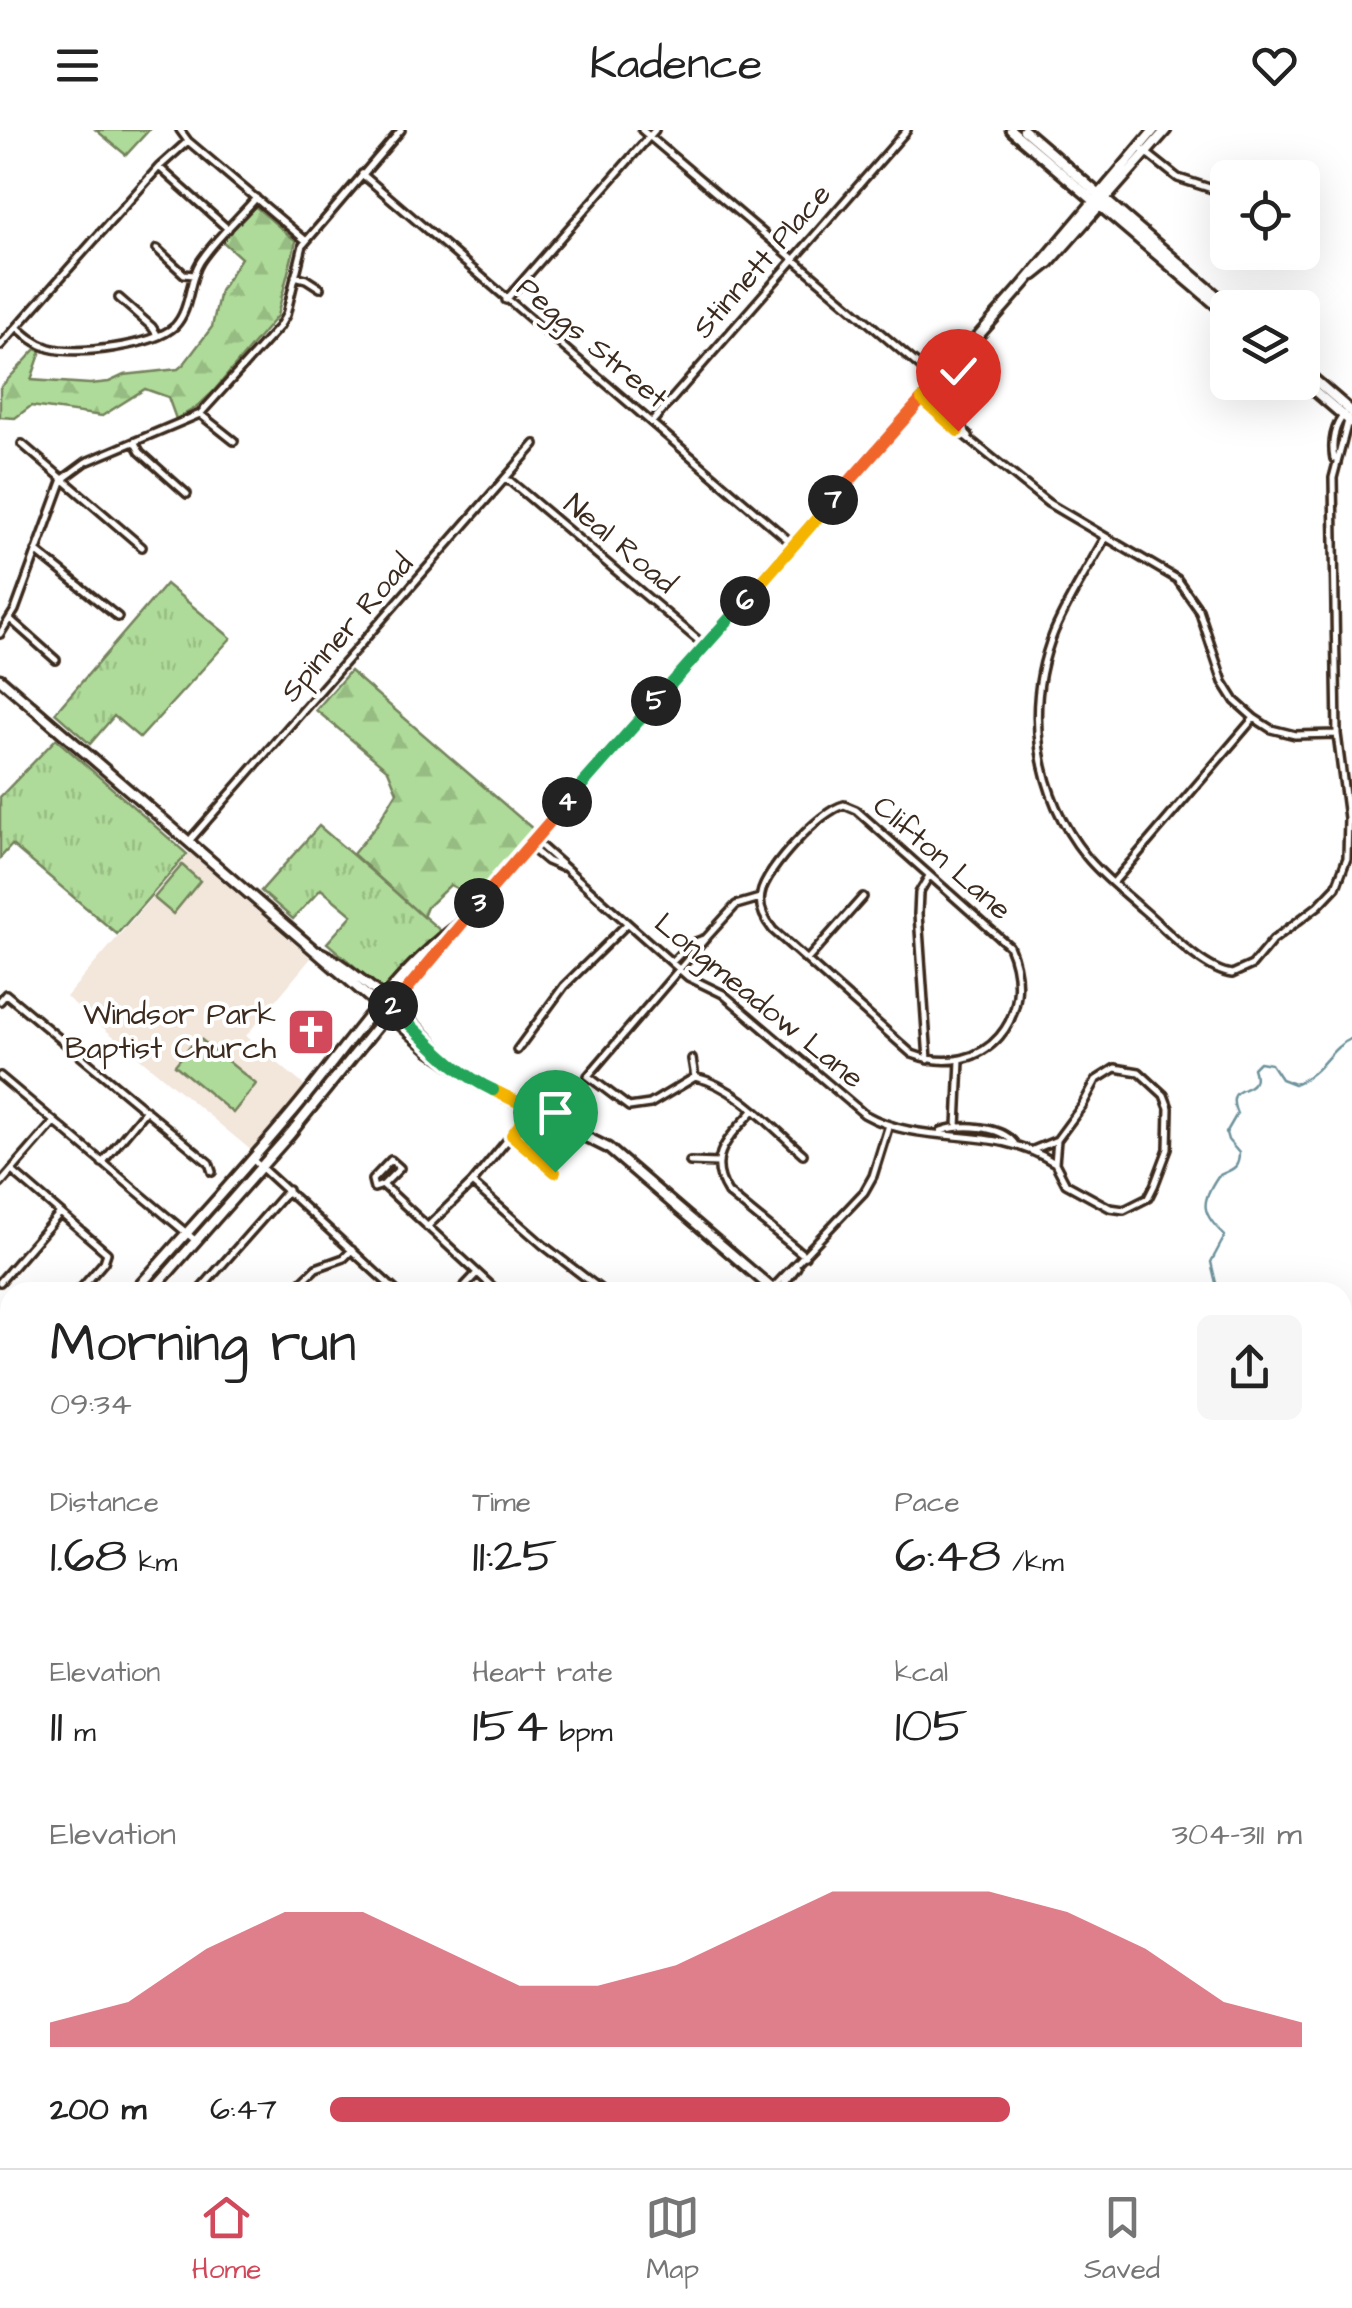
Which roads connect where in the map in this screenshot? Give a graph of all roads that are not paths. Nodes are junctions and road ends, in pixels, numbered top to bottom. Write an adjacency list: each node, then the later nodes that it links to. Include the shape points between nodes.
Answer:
1 (180, 130): 11 (street)
2 (401, 130): 14 (street)
3 (642, 130): 10 (street)
4 (655, 130): 10 (street)
5 (907, 130): 21 (street, Stinnett Place)
6 (1011, 130): 17 (main road)
7 (1024, 130): 17 (main road)
8 (1154, 130): 12 (main road)
9 (1166, 130): 12 (main road)
10 (650, 136): 21 (street); 28 (street)
11 (188, 141): 13 (street); 16 (street)
12 (1143, 150): 15 (street, via 1178,178); 17 (main road)
13 (159, 167): 18 (street); 29 (street)
14 (362, 174): 19 (street); 28 (street, Peggs Street)
15 (1210, 188)
16 (256, 198): 18 (street); 19 (street)
17 (1100, 199): 25 (main road); 27 (main road); 32 (main road)
18 (228, 229): 22 (street)
19 (306, 240): 23 (street)
20 (157, 249): 22 (street)
21 (794, 260): 32 (street); 38 (street, Stinnett Place)
22 (194, 275): 30 (street, via 180,318)
23 (295, 276): 24 (street); 36 (street, via 279,327)
24 (320, 288)
25 (1210, 290)
26 (118, 298): 30 (street)
27 (1210, 299)
28 (506, 300): 38 (street, Peggs Street)
29 (17, 326): 30 (street, via 38,344 61,350); 31 (street)
30 (158, 336)
31 (0, 346)
32 (937, 382): 35 (main road)
33 (1320, 387): 37 (main road)
34 (1320, 394): 37 (main road)
35 (923, 398): 46 (street, via 938,404 1048,503); 47 (main road)
36 (200, 414): 39 (street); 40 (street)
37 (1349, 416): 57 (street, via 1337,423 1332,448)
38 (652, 422): 47 (street, Peggs Street)
39 (234, 441)
40 (135, 442): 43 (street); 45 (street)
41 (22, 444): 43 (street)
42 (535, 444): 44 (street, Spinner Road)
43 (62, 480): 48 (street); 49 (street)
44 (504, 480): 53 (street, Neal Road); 58 (street, Spinner Road)
45 (187, 494)
46 (1104, 538): 56 (street, via 1176,579 1199,610 1222,682); 61 (street, via 1044,658 1036,729 1062,818)
47 (794, 545): 53 (main road)
48 (142, 547)
49 (36, 551): 50 (street); 51 (street)
50 (118, 617)
51 (10, 619): 52 (street); 54 (street)
52 (0, 634)
53 (705, 646): 59 (main road)
54 (56, 660)
55 (0, 680): 58 (main road)
56 (1254, 718): 57 (street, via 1295,734); 61 (street)
57 (1336, 734): 61 (street, via 1348,818 1344,868 1318,906 1251,966 1232,974 1211,968)
58 (190, 840): 72 (main road)
59 (531, 843): 64 (street, Longmeadow Lane); 72 (main road)
60 (929, 876): 63 (street, Clifton Lane, via 844,805 816,821 773,870); 75 (street, via 918,900); 76 (street, Clifton Lane, via 1009,946 1016,961 1017,1008 987,1048)
61 (1112, 883)
62 (863, 897): 68 (street)
63 (760, 898): 65 (street, via 736,905); 68 (street, via 764,917)
64 (627, 924): 69 (street, Longmeadow Lane); 73 (street, via 564,986)
65 (706, 938): 66 (street); 67 (street)
66 (690, 944): 67 (street); 69 (street)
67 (697, 951): 70 (street)
68 (807, 960): 75 (street, via 912,1054)
69 (672, 962): 70 (street, Longmeadow Lane)
70 (679, 969): 80 (street, via 588,1076 628,1107 650,1104); 85 (street, Longmeadow Lane, via 723,994)
71 (0, 1001): 82 (street, via 6,994)
72 (385, 1007): 77 (main road); 78 (main road); 81 (main road, via 480,1084)
73 (517, 1050)
74 (692, 1059): 80 (street)
75 (928, 1060): 76 (street)
76 (960, 1060): 86 (street)
77 (331, 1065): 78 (main road); 91 (main road)
78 (340, 1072): 96 (main road)
79 (0, 1076): 84 (street)
80 (695, 1078): 83 (street, via 724,1088)
81 (532, 1109): 87 (street); 121 (main road, via 608,1148)
82 (146, 1110): 93 (street); 98 (street)
83 (753, 1112): 90 (street); 94 (street, via 728,1139)
84 (54, 1122): 93 (street); 97 (street)
85 (888, 1128): 86 (street, Longmeadow Lane); 109 (street, via 864,1192)
86 (957, 1131): 89 (street, Longmeadow Lane)
87 (512, 1135): 99 (street); 100 (street)
88 (1057, 1140): 89 (street); 95 (street); 95 (street, via 1096,1080 1115,1068 1140,1072 1169,1108 1168,1149 1148,1198 1136,1207 1110,1208 1066,1184)
89 (1033, 1150): 95 (street, Longmeadow Lane)
90 (803, 1154)
91 (252, 1158): 96 (street); 106 (main road)
92 (690, 1162): 94 (street)
93 (102, 1163): 106 (street)
94 (718, 1163): 109 (street, via 728,1193)
95 (1055, 1164)
96 (262, 1167): 103 (street); 107 (main road)
97 (12, 1171): 101 (street); 104 (street)
98 (212, 1172)
99 (555, 1172)
100 (472, 1183): 105 (street); 120 (street)
101 (0, 1184)
102 (383, 1186): 102 (street, via 400,1168 397,1162 385,1163 372,1180 374,1188); 105 (street)
103 (288, 1190): 108 (street); 115 (street)
104 (60, 1212): 111 (street); 112 (street, via 106,1250)
105 (427, 1227): 110 (street)
106 (186, 1233): 107 (street); 113 (main road)
107 (196, 1241): 114 (main road)
108 (352, 1250): 116 (street); 117 (street)
109 (804, 1256): 122 (street)
110 (477, 1274): 118 (street); 119 (street)
111 (0, 1282)
112 (86, 1282)
113 (143, 1282)
114 (160, 1282)
115 (207, 1282)
116 (301, 1282)
117 (386, 1282)
118 (469, 1282)
119 (486, 1282)
120 (591, 1282)
121 (765, 1282)
122 (783, 1282)

